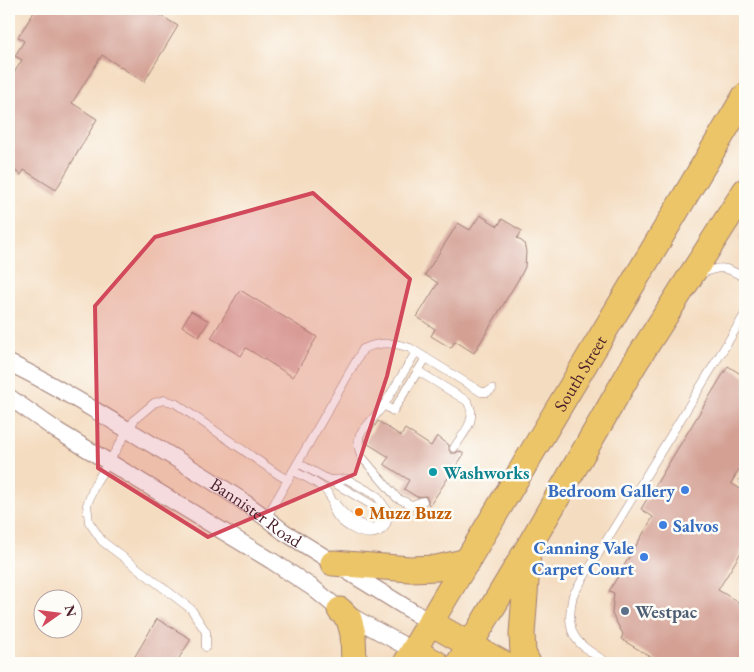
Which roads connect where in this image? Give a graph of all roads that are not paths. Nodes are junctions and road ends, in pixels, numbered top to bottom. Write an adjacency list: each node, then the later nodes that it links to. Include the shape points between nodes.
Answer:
1 (745, 96): 24 (main road, South Street)
2 (745, 191): 6 (main road)
3 (745, 238): 4 (lane)
4 (745, 254)
5 (745, 278): 6 (lane, via 726,268 713,269)
6 (688, 280): 23 (main road, via 635,363)
7 (745, 314): 35 (lane, via 573,595 571,629 580,645)
8 (416, 352): 9 (lane); 14 (lane); 18 (lane, via 387,343 374,343 363,349)
9 (426, 358): 11 (lane); 12 (lane, via 481,392)
10 (9, 363): 15 (street, Bannister Road)
11 (418, 371): 14 (lane, via 393,411); 16 (lane, via 467,401 472,409 472,419)
12 (492, 389)
13 (9, 397): 17 (street, Bannister Road)
14 (384, 405): 21 (lane, via 360,434 361,456 397,498 412,505)
15 (128, 430): 17 (lane); 20 (lane, via 135,419 154,403 164,400 175,403); 22 (street, Bannister Road)
16 (454, 448)
17 (109, 462): 26 (street, Bannister Road, via 272,561); 28 (lane, via 87,505 89,522 102,541 192,609 206,632)
18 (298, 463): 19 (lane); 19 (lane, via 329,480 347,479 377,496 389,513 387,524 381,531 361,533 336,514 331,497 322,487)
19 (293, 471): 20 (lane)
20 (288, 480): 22 (lane)
21 (424, 501)
22 (266, 518): 25 (street, Bannister Road)
23 (528, 548): 29 (main road); 34 (main road, via 522,634 523,653)
24 (468, 562): 25 (main road, via 410,569); 27 (main road, South Street)
25 (333, 563): 27 (street, Bannister Road)
26 (340, 610): 30 (street, Bannister Road); 31 (main road, via 349,620 353,634)
27 (431, 623): 29 (main road, Bannister Road); 30 (main road, South Street)
28 (206, 647)
29 (465, 654): 33 (main road, Bannister Road)
30 (410, 657): 32 (main road, Bannister Road)
31 (354, 663)
32 (436, 663)
33 (502, 663)
34 (528, 663)
35 (608, 663)

